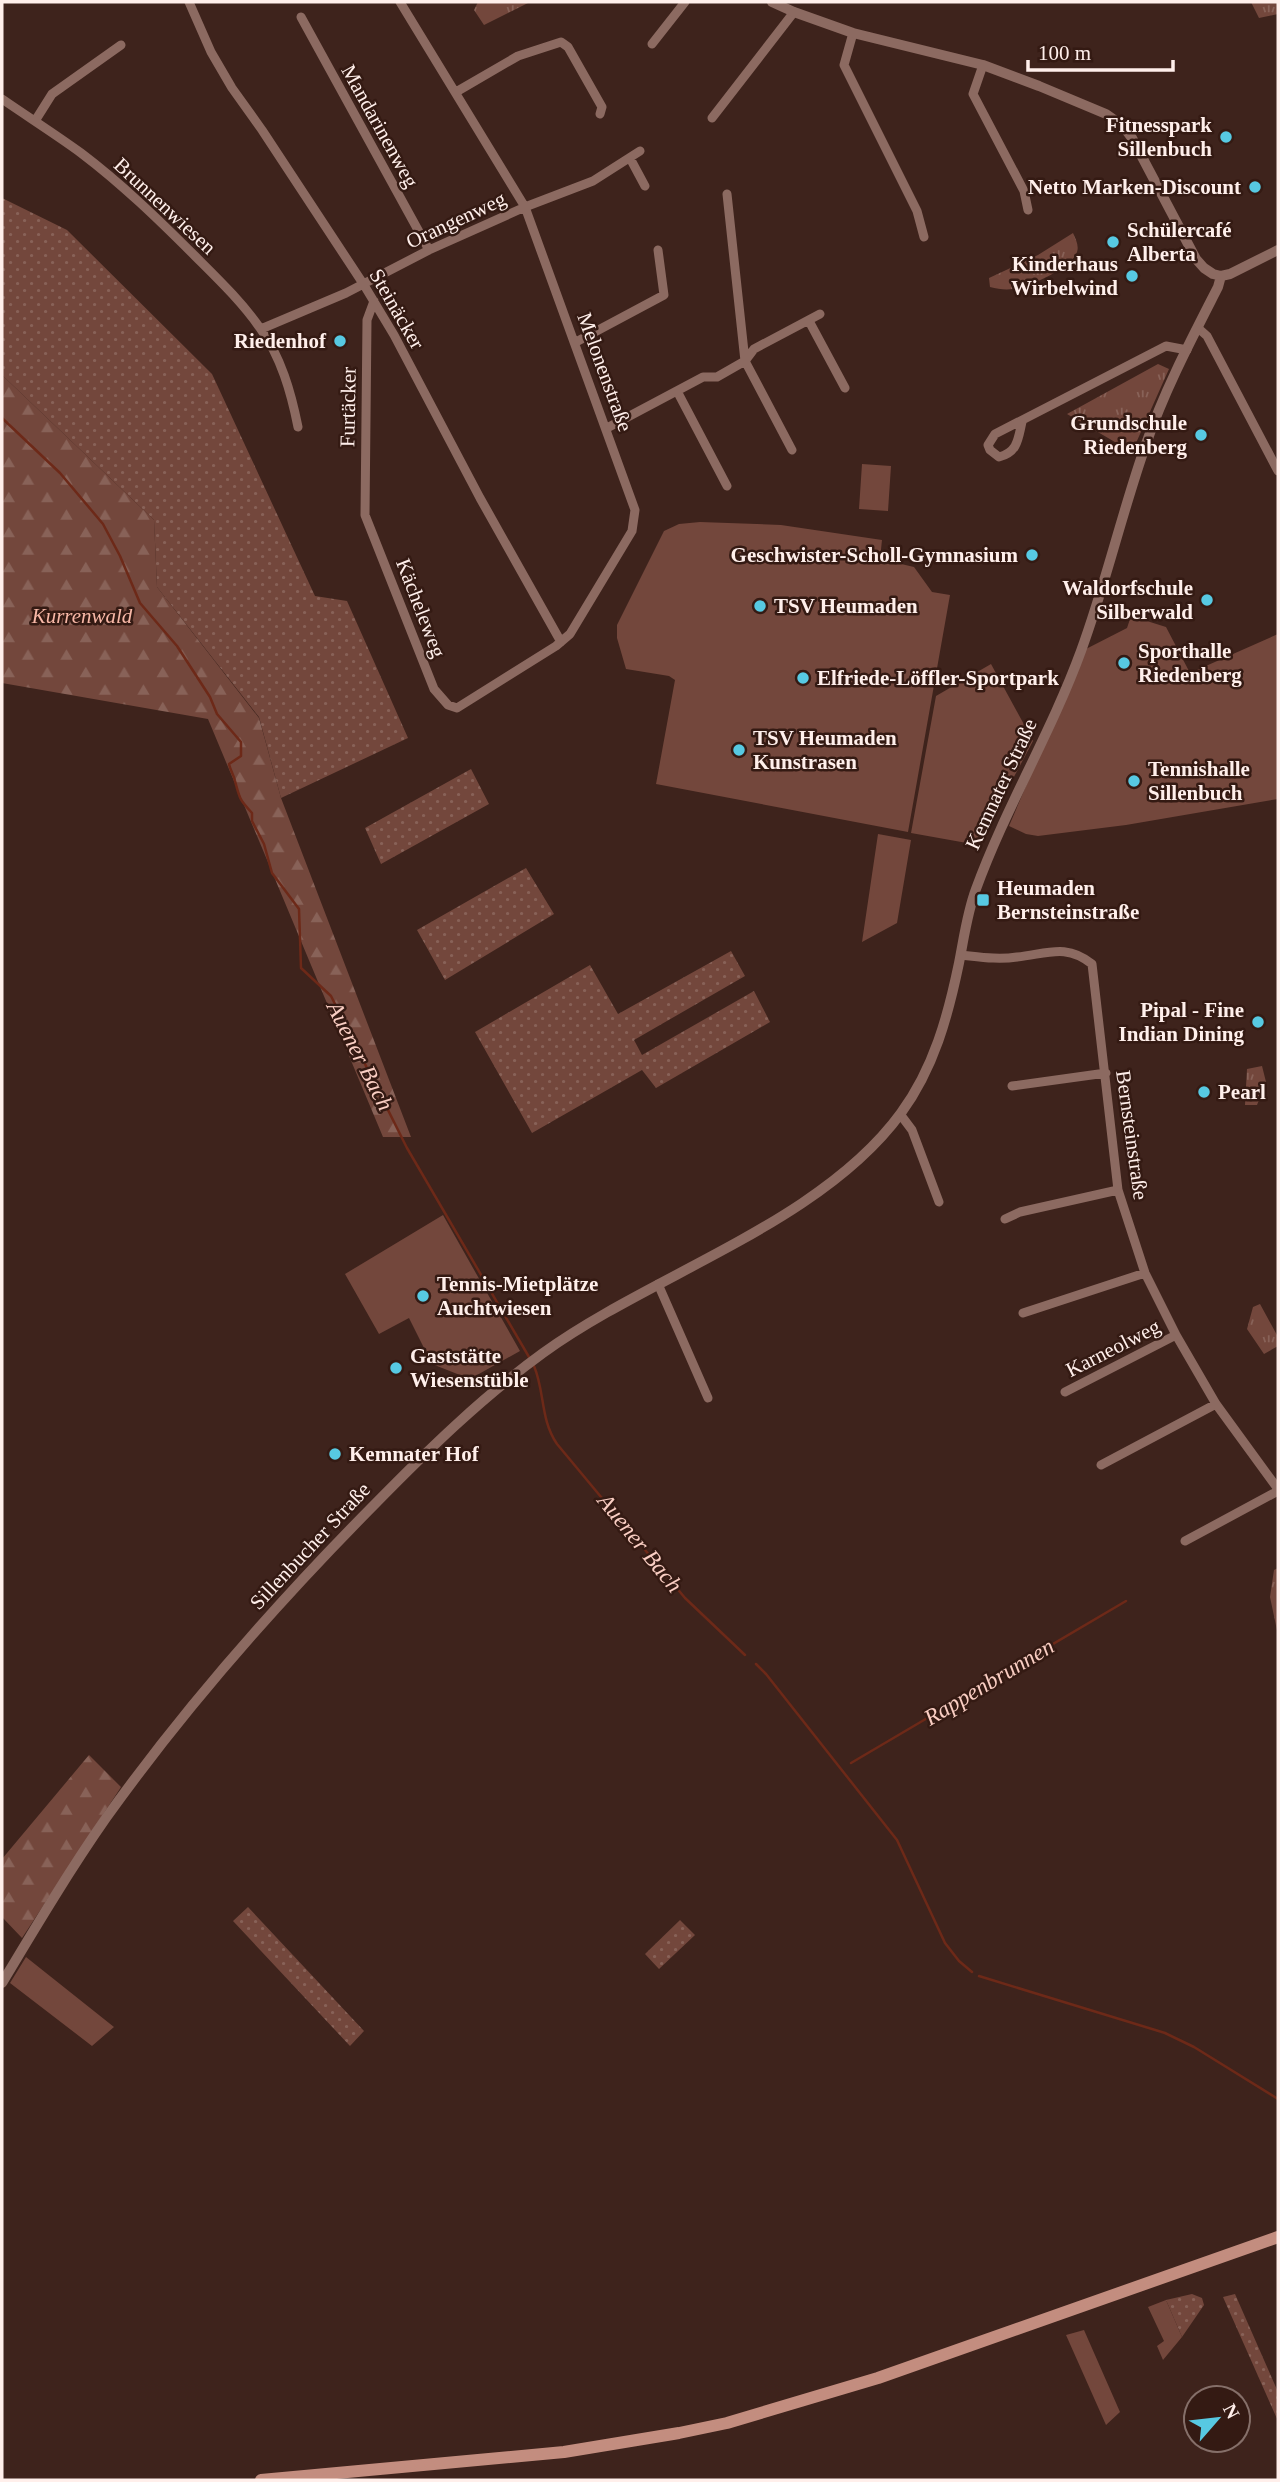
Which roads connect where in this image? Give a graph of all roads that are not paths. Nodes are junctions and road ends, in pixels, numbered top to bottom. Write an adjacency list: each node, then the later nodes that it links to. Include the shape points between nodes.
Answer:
1 (188, 2): 27 (street, Steinäcker, via 232,88)
2 (400, 2): 11 (street, Melonenstraße)
3 (685, 2): 8 (street)
4 (772, 2): 5 (street)
5 (794, 12): 7 (street); 14 (street)
6 (301, 17): 23 (street, Mandarinenweg)
7 (853, 33): 10 (street); 22 (street, via 844,65 917,211)
8 (652, 44)
9 (121, 45): 15 (street, via 52,94)
10 (983, 65): 21 (street, via 973,94 1024,191); 26 (street, via 1080,102 1123,126 1196,259)
11 (456, 92): 13 (street, via 518,56 561,42 602,107); 20 (street, Melonenstraße)
12 (2, 99): 15 (street, Brunnenwiesen)
13 (600, 114)
14 (712, 118)
15 (34, 121): 32 (street, Brunnenwiesen, via 81,153 148,211)
16 (640, 151): 17 (street, Orangenweg)
17 (630, 158): 18 (street); 20 (street, Orangenweg, via 593,181)
18 (645, 186)
19 (727, 194): 35 (street)
20 (525, 207): 23 (street, Orangenweg); 33 (street, Melonenstraße)
21 (1028, 210)
22 (924, 237)
23 (429, 250): 27 (street, Orangenweg)
24 (658, 250): 33 (street, via 664,295)
25 (1278, 250): 26 (street)
26 (1221, 276): 31 (street, Kemnater Straße)
27 (364, 285): 28 (street, Steinäcker); 32 (street)
28 (374, 301): 44 (street, Furtäcker, via 367,320); 45 (street, Steinäcker)
29 (820, 314): 30 (street)
30 (809, 321): 35 (street, via 754,349); 36 (street)
31 (1198, 328): 34 (street, Kemnater Straße); 42 (street, via 1207,336)
32 (261, 329): 39 (street, Brunnenwiesen, via 292,394)
33 (576, 342): 40 (street, Melonenstraße)
34 (1187, 350): 38 (street, via 1166,346); 47 (street, Kemnater Straße, via 1146,443 1107,578 1066,691 989,852 972,900)
35 (745, 361): 37 (street); 41 (street)
36 (845, 388)
37 (677, 391): 40 (street); 43 (street)
38 (1023, 422)
39 (298, 427)
40 (607, 428): 45 (street, Melonenstraße, via 633,501 635,522)
41 (792, 450)
42 (1278, 471)
43 (727, 485)
44 (365, 515): 46 (street, Kächeleweg, via 434,689)
45 (561, 642): 46 (street, Melonenstraße)
46 (452, 708)
47 (961, 955): 48 (street, Bernsteinstraße, via 1016,958 1068,951 1092,964); 50 (street, Kemnater Straße, via 940,1039)
48 (1106, 1073): 49 (street); 51 (street, Bernsteinstraße)
49 (1012, 1086)
50 (900, 1115): 52 (street, via 912,1130); 54 (street, Kemnater Straße, via 856,1162)
51 (1118, 1190): 53 (street); 55 (street, Bernsteinstraße)
52 (939, 1202)
53 (1005, 1219)
54 (744, 1236): 56 (street, Sillenbucher Straße)
55 (1145, 1273): 57 (street); 58 (street, Bernsteinstraße)
56 (658, 1284): 60 (street); 65 (street, Sillenbucher Straße, via 585,1325 478,1405 306,1575 155,1752 104,1821)
57 (1023, 1313)
58 (1176, 1335): 59 (street, Karneolweg); 61 (street, Bernsteinstraße)
59 (1065, 1392)
60 (708, 1398)
61 (1216, 1404): 62 (street); 63 (street, Bernsteinstraße)
62 (1101, 1465)
63 (1278, 1490): 64 (street)
64 (1185, 1541)
65 (2, 1983)
66 (1278, 2237): 67 (main road, via 878,2378 715,2426 564,2452)
67 (261, 2480)

